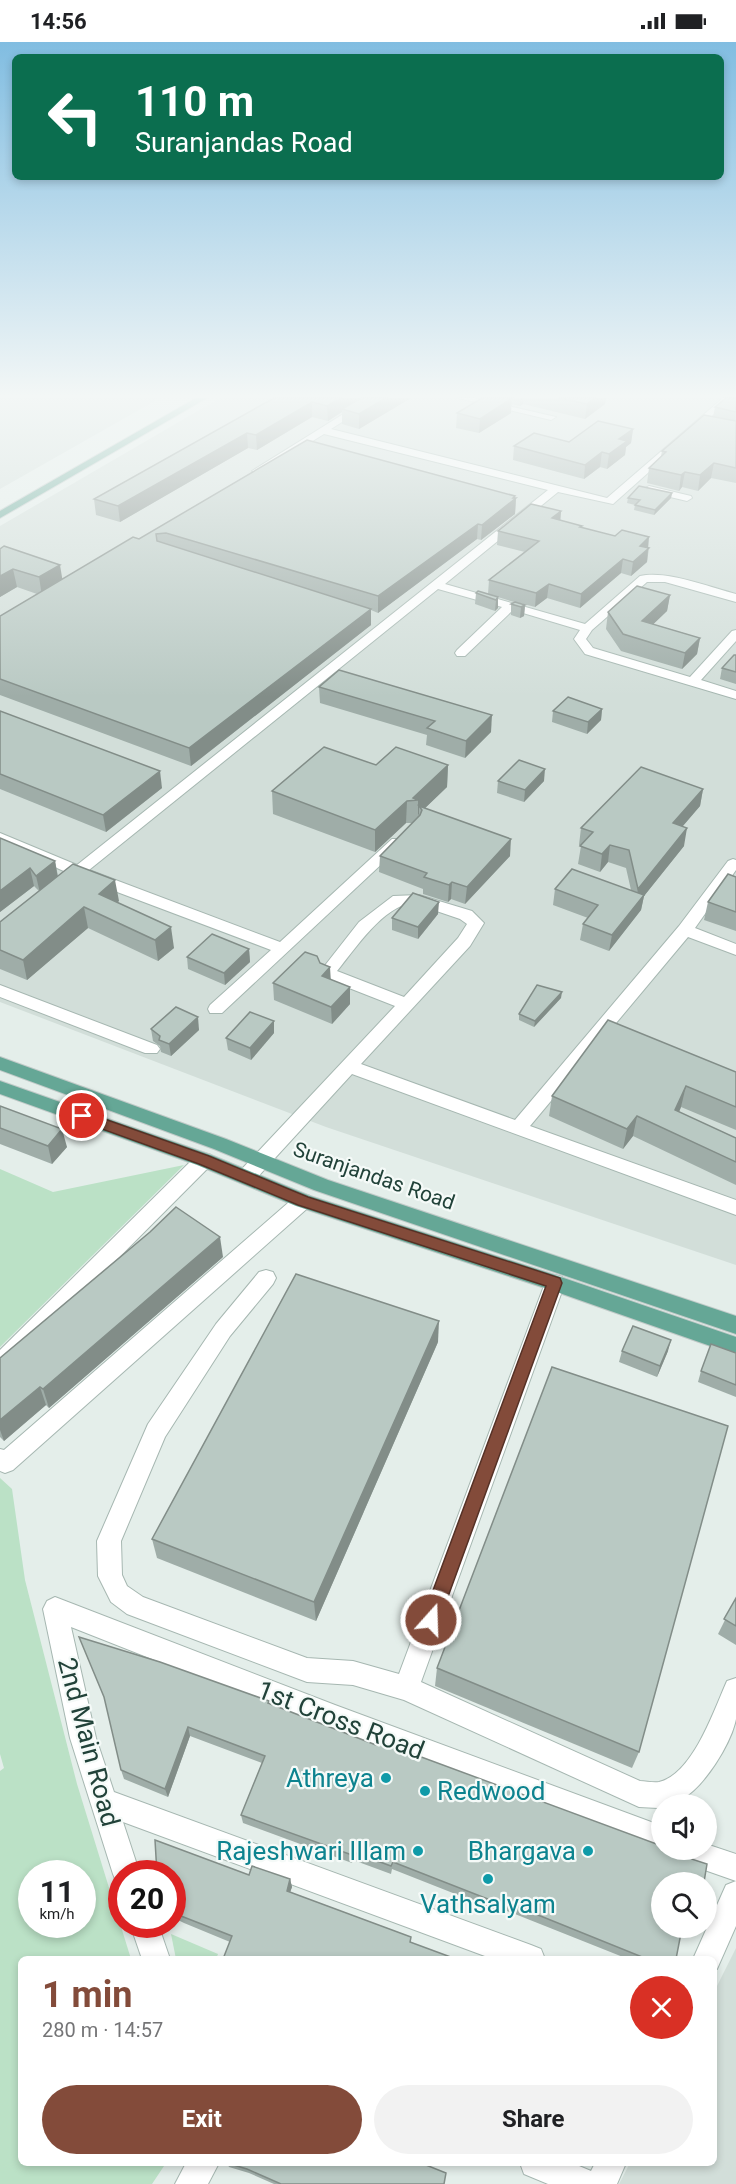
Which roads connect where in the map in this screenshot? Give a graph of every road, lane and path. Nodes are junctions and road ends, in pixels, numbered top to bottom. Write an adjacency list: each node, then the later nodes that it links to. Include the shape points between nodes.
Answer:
1 (29, 498): 5 (main road)
2 (545, 498): 6 (street)
3 (593, 498): 4 (street, via 609,502)
4 (614, 498)
5 (0, 515)
6 (437, 585): 8 (street); 18 (street, via 384,621)
7 (736, 598): 9 (street, via 665,579 644,578)
8 (506, 604): 9 (street); 12 (street, via 507,611)
9 (587, 628): 13 (street, via 580,639 589,651)
10 (736, 634): 11 (street)
11 (730, 648): 13 (street)
12 (461, 653)
13 (693, 682): 14 (street)
14 (736, 695)
15 (412, 828): 21 (street)
16 (0, 837): 18 (street)
17 (733, 864): 20 (street)
18 (79, 872): 19 (street); 21 (street)
19 (52, 893)
20 (685, 930): 22 (street); 30 (street)
21 (282, 949): 25 (street)
22 (736, 950)
23 (0, 991): 26 (street)
24 (406, 1004): 24 (street, via 470,933 476,923 466,915 414,898 398,899 365,926 327,973); 28 (street)
25 (216, 1010)
26 (152, 1049)
27 (0, 1063): 32 (main road, Suranjandas Road)
28 (348, 1066): 30 (street); 32 (street)
29 (0, 1087): 31 (main road, Suranjandas Road)
30 (519, 1127): 35 (street)
31 (204, 1160): 33 (main road, Suranjandas Road); 40 (street)
32 (260, 1161): 33 (street); 38 (main road, Suranjandas Road)
33 (246, 1177): 34 (main road, Suranjandas Road)
34 (303, 1201): 37 (main road, Suranjandas Road); 41 (street, via 5,1463)
35 (736, 1208)
36 (266, 1278): 43 (street, via 223,1330 156,1431 109,1541 110,1576 119,1594 135,1606 307,1670 353,1673)
37 (555, 1283): 39 (main road, Suranjandas Road); 43 (street)
38 (736, 1325)
39 (736, 1346)
40 (0, 1364)
41 (0, 1459)
42 (55, 1609): 45 (street, 2nd Main Road, via 82,1738); 46 (street, 1st Cross Road)
43 (406, 1688): 44 (street, via 639,1794 658,1795 686,1781 698,1769)
44 (736, 1690)
45 (102, 1802): 47 (street, 2nd Main Road); 53 (street)
46 (651, 1836)
47 (122, 1860)
48 (714, 1860): 49 (street)
49 (736, 1868)
50 (736, 1895): 54 (street)
51 (149, 1938): 52 (street)
52 (155, 1956)
53 (523, 1956)
54 (708, 1956)
55 (202, 2166): 58 (street)
56 (542, 2166): 59 (street)
57 (610, 2166): 60 (street)
58 (190, 2184)
59 (585, 2184)
60 (601, 2184)

